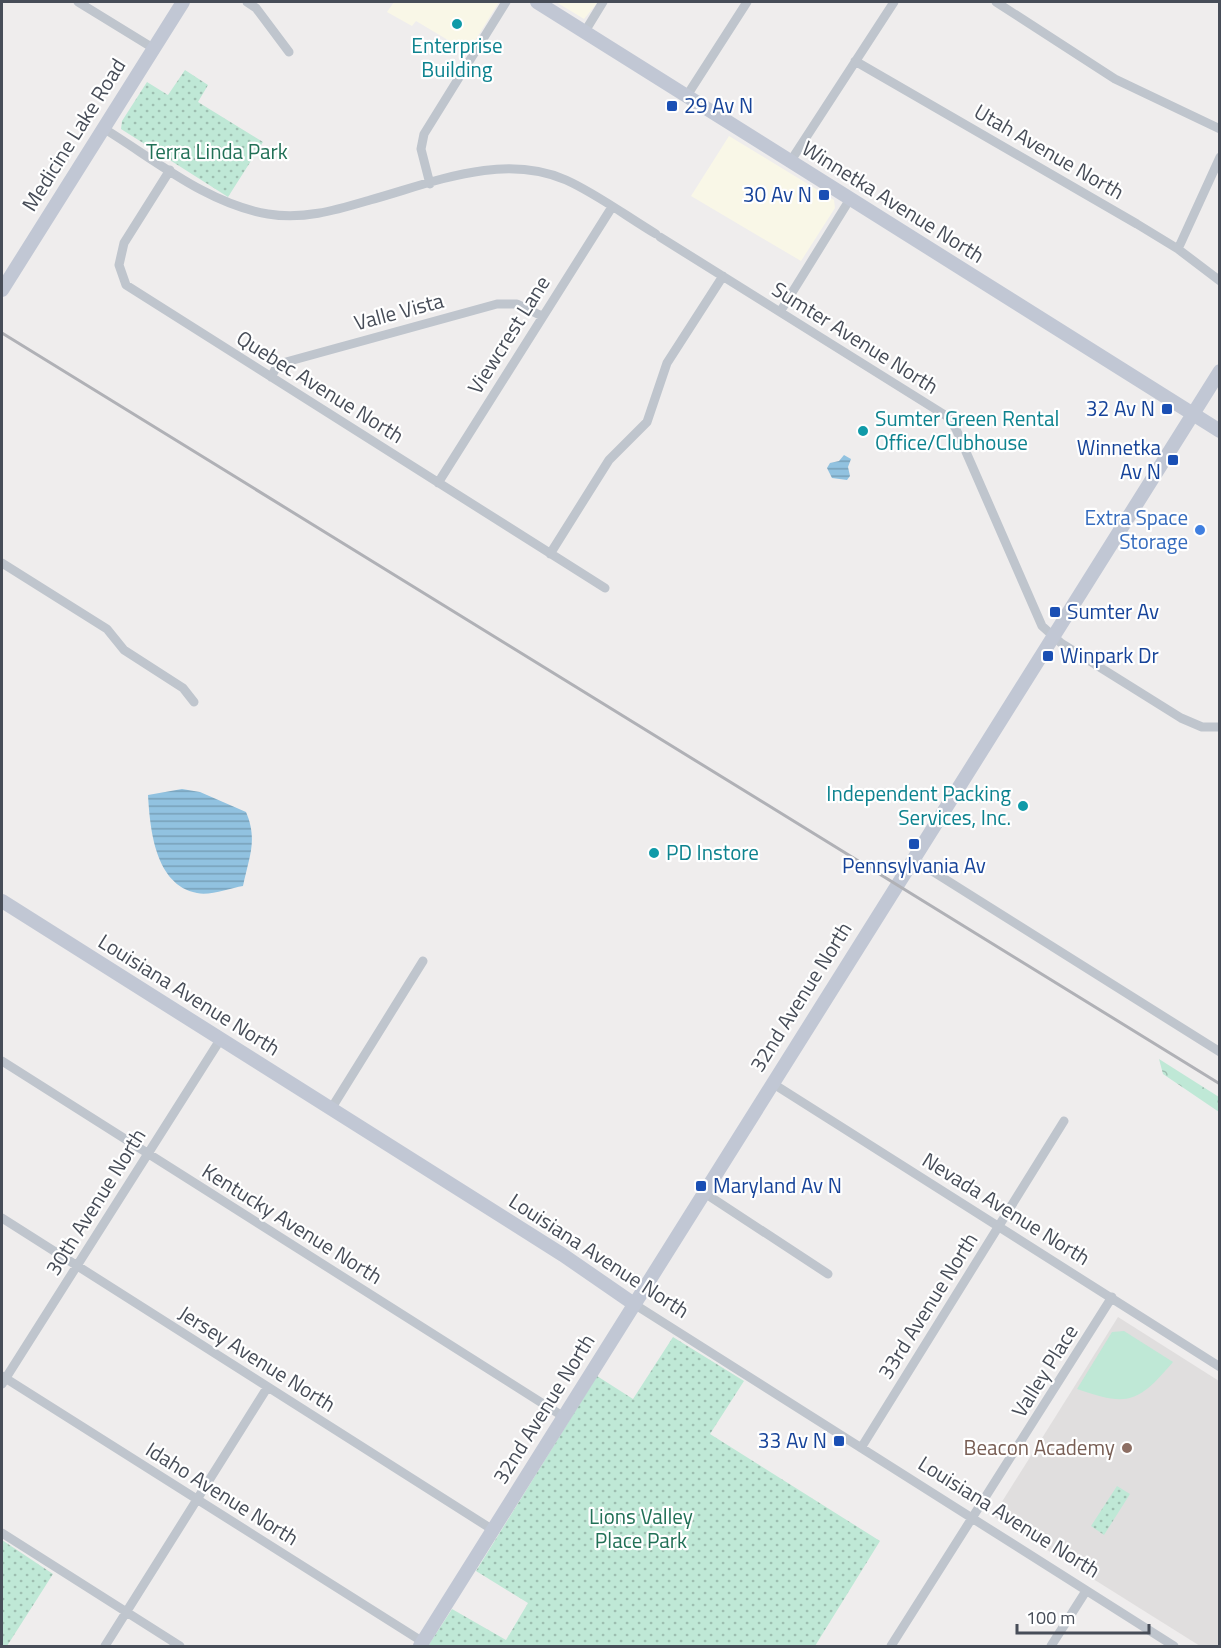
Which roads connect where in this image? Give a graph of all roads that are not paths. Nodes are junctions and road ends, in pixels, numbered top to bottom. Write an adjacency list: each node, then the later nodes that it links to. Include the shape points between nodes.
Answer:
1 (78, 2): 12 (street)
2 (183, 2): 12 (street, Medicine Lake Road)
3 (247, 2): 13 (street, via 256,8)
4 (506, 2): 21 (street, via 424,134 421,148)
5 (529, 2): 10 (street, Winnetka Avenue North)
6 (603, 2): 11 (street)
7 (747, 2): 15 (street)
8 (894, 2): 14 (street)
9 (996, 2): 17 (street, via 1115,79)
10 (540, 5): 11 (street, Winnetka Avenue North)
11 (584, 33): 15 (street, Winnetka Avenue North)
12 (153, 48): 16 (street, Medicine Lake Road)
13 (289, 52)
14 (855, 61): 19 (street); 24 (street, Utah Avenue North)
15 (686, 97): 19 (street, Winnetka Avenue North)
16 (103, 128): 20 (street, Sumter Avenue North); 27 (street, Medicine Lake Road)
17 (1220, 129)
18 (1220, 157): 24 (street)
19 (790, 162): 22 (street, Winnetka Avenue North)
20 (170, 170): 21 (street, Sumter Avenue North, via 217,198 245,209 290,216 321,214); 31 (street, Quebec Avenue North, via 123,243 121,275 136,292)
21 (430, 184): 23 (street, Sumter Avenue North, via 490,169 515,168 564,179)
22 (850, 199): 28 (street); 32 (street, Winnetka Avenue North)
23 (612, 207): 25 (street, Sumter Avenue North); 29 (street, Viewcrest Lane)
24 (1178, 249): 26 (street, Utah Avenue North)
25 (723, 276): 28 (street, Sumter Avenue North); 35 (street, via 668,363 647,422 609,460)
26 (1220, 281)
27 (2, 290)
28 (780, 312): 38 (street, Sumter Avenue North, via 948,417 1042,626)
29 (542, 316): 31 (street, Valle Vista, via 507,302 286,362); 34 (street, Viewcrest Lane)
30 (1220, 371): 32 (street, 32nd Avenue North)
31 (271, 377): 34 (street, Quebec Avenue North)
32 (1191, 413): 33 (street, Winnetka Avenue North); 38 (street, 32nd Avenue North)
33 (1220, 431)
34 (438, 483): 35 (street, Quebec Avenue North)
35 (550, 554): 37 (street, Quebec Avenue North)
36 (2, 563): 39 (street, via 106,629 124,650 183,688)
37 (605, 588)
38 (1052, 636): 40 (street, via 1181,718 1202,727); 41 (street, 32nd Avenue North)
39 (194, 702)
40 (1220, 727)
41 (913, 859): 45 (street); 47 (street, 32nd Avenue North)
42 (2, 901): 44 (street, Louisiana Avenue North)
43 (423, 961): 48 (street)
44 (220, 1040): 48 (street, Louisiana Avenue North); 50 (street, 30th Avenue North)
45 (1220, 1052)
46 (2, 1061): 50 (street, Kentucky Avenue North)
47 (772, 1083): 51 (street, 32nd Avenue North); 53 (street, Nevada Avenue North)
48 (331, 1109): 57 (street, Louisiana Avenue North)
49 (1064, 1121): 53 (street, 33rd Avenue North)
50 (148, 1154): 54 (street, 30th Avenue North); 61 (street, Kentucky Avenue North)
51 (703, 1192): 55 (street); 57 (street, 32nd Avenue North)
52 (2, 1218): 54 (street, Jersey Avenue North)
53 (999, 1226): 56 (street, Nevada Avenue North); 62 (street, 33rd Avenue North)
54 (77, 1266): 59 (street, 30th Avenue North); 60 (street, Jersey Avenue North)
55 (828, 1274)
56 (1112, 1297): 58 (street, Nevada Avenue North); 64 (street, Valley Place)
57 (634, 1304): 61 (street, 32nd Avenue North); 62 (street, Louisiana Avenue North)
58 (1220, 1367)
59 (3, 1380): 63 (street, Idaho Avenue North)
60 (267, 1388): 63 (street); 65 (street, Jersey Avenue North)
61 (564, 1417): 65 (street, 32nd Avenue North)
62 (861, 1448): 64 (street, Louisiana Avenue North)
63 (197, 1499): 68 (street); 69 (street, Idaho Avenue North)
64 (973, 1519): 67 (street, Louisiana Avenue North); 72 (street, Valley Place)
65 (493, 1530): 69 (street, 32nd Avenue North)
66 (2, 1533): 68 (street)
67 (1086, 1591): 73 (street); 74 (street, Louisiana Avenue North)
68 (127, 1612): 70 (street); 71 (street)
69 (422, 1644)
70 (105, 1647)
71 (180, 1647)
72 (891, 1647)
73 (1051, 1647)
74 (1174, 1647)

